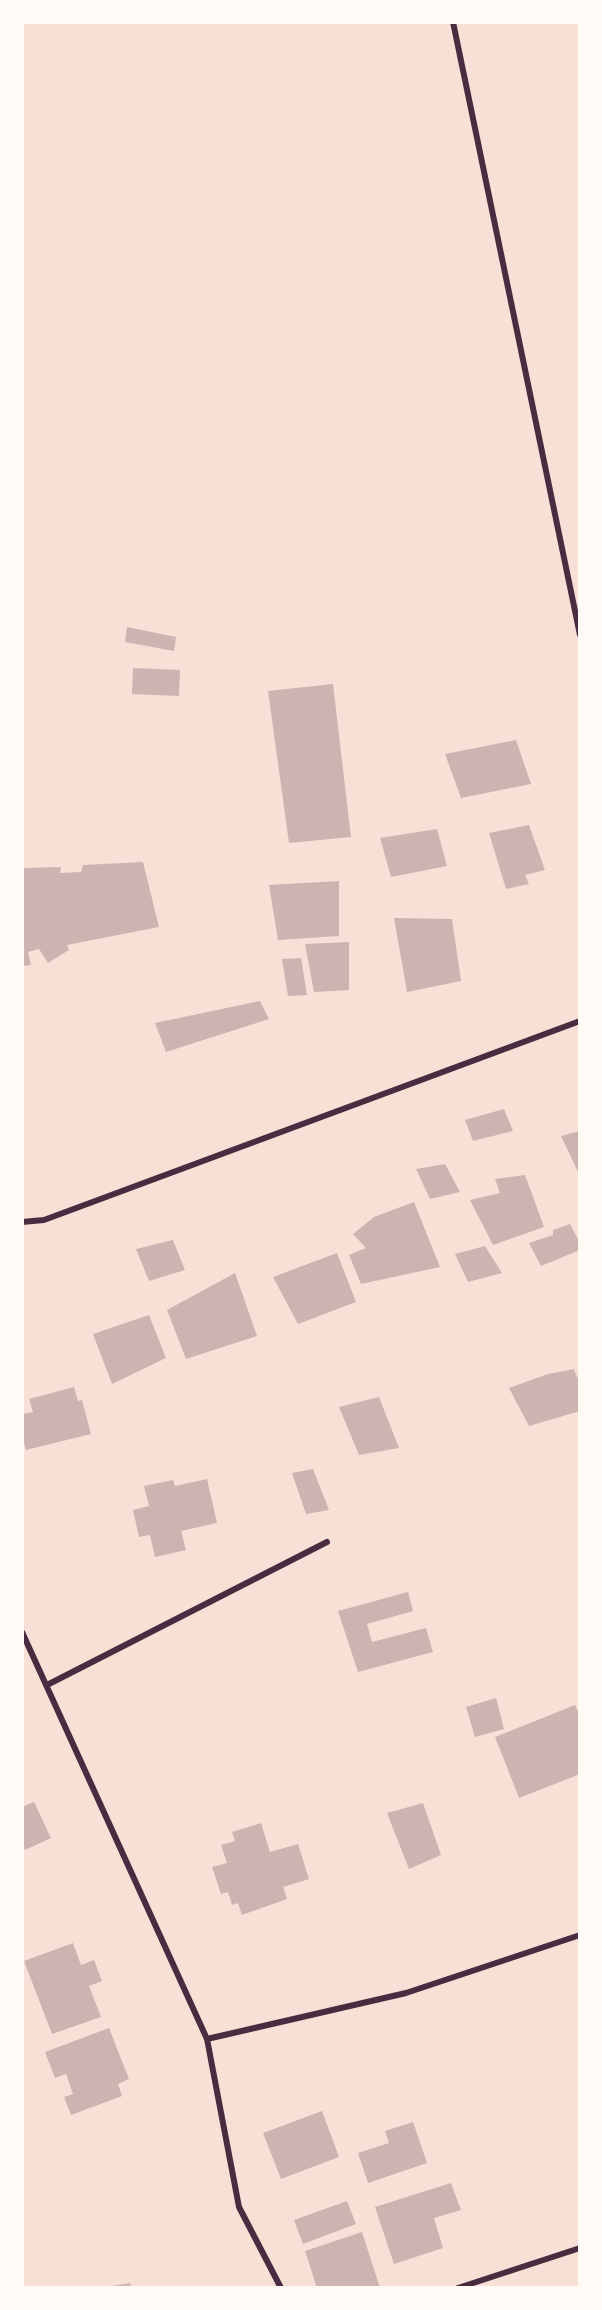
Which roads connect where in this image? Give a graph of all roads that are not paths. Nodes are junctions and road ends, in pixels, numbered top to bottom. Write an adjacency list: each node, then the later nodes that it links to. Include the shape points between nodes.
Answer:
1 (453, 22): 2 (street)
2 (579, 635)
3 (579, 1021): 4 (street, via 44,1220)
4 (22, 1222)
5 (327, 1542): 7 (street)
6 (22, 1632): 7 (street)
7 (47, 1686): 9 (street)
8 (579, 1935): 9 (street, via 406,1993)
9 (207, 2039): 11 (street, via 239,2207)
10 (579, 2248): 12 (street)
11 (281, 2288)
12 (458, 2288)

